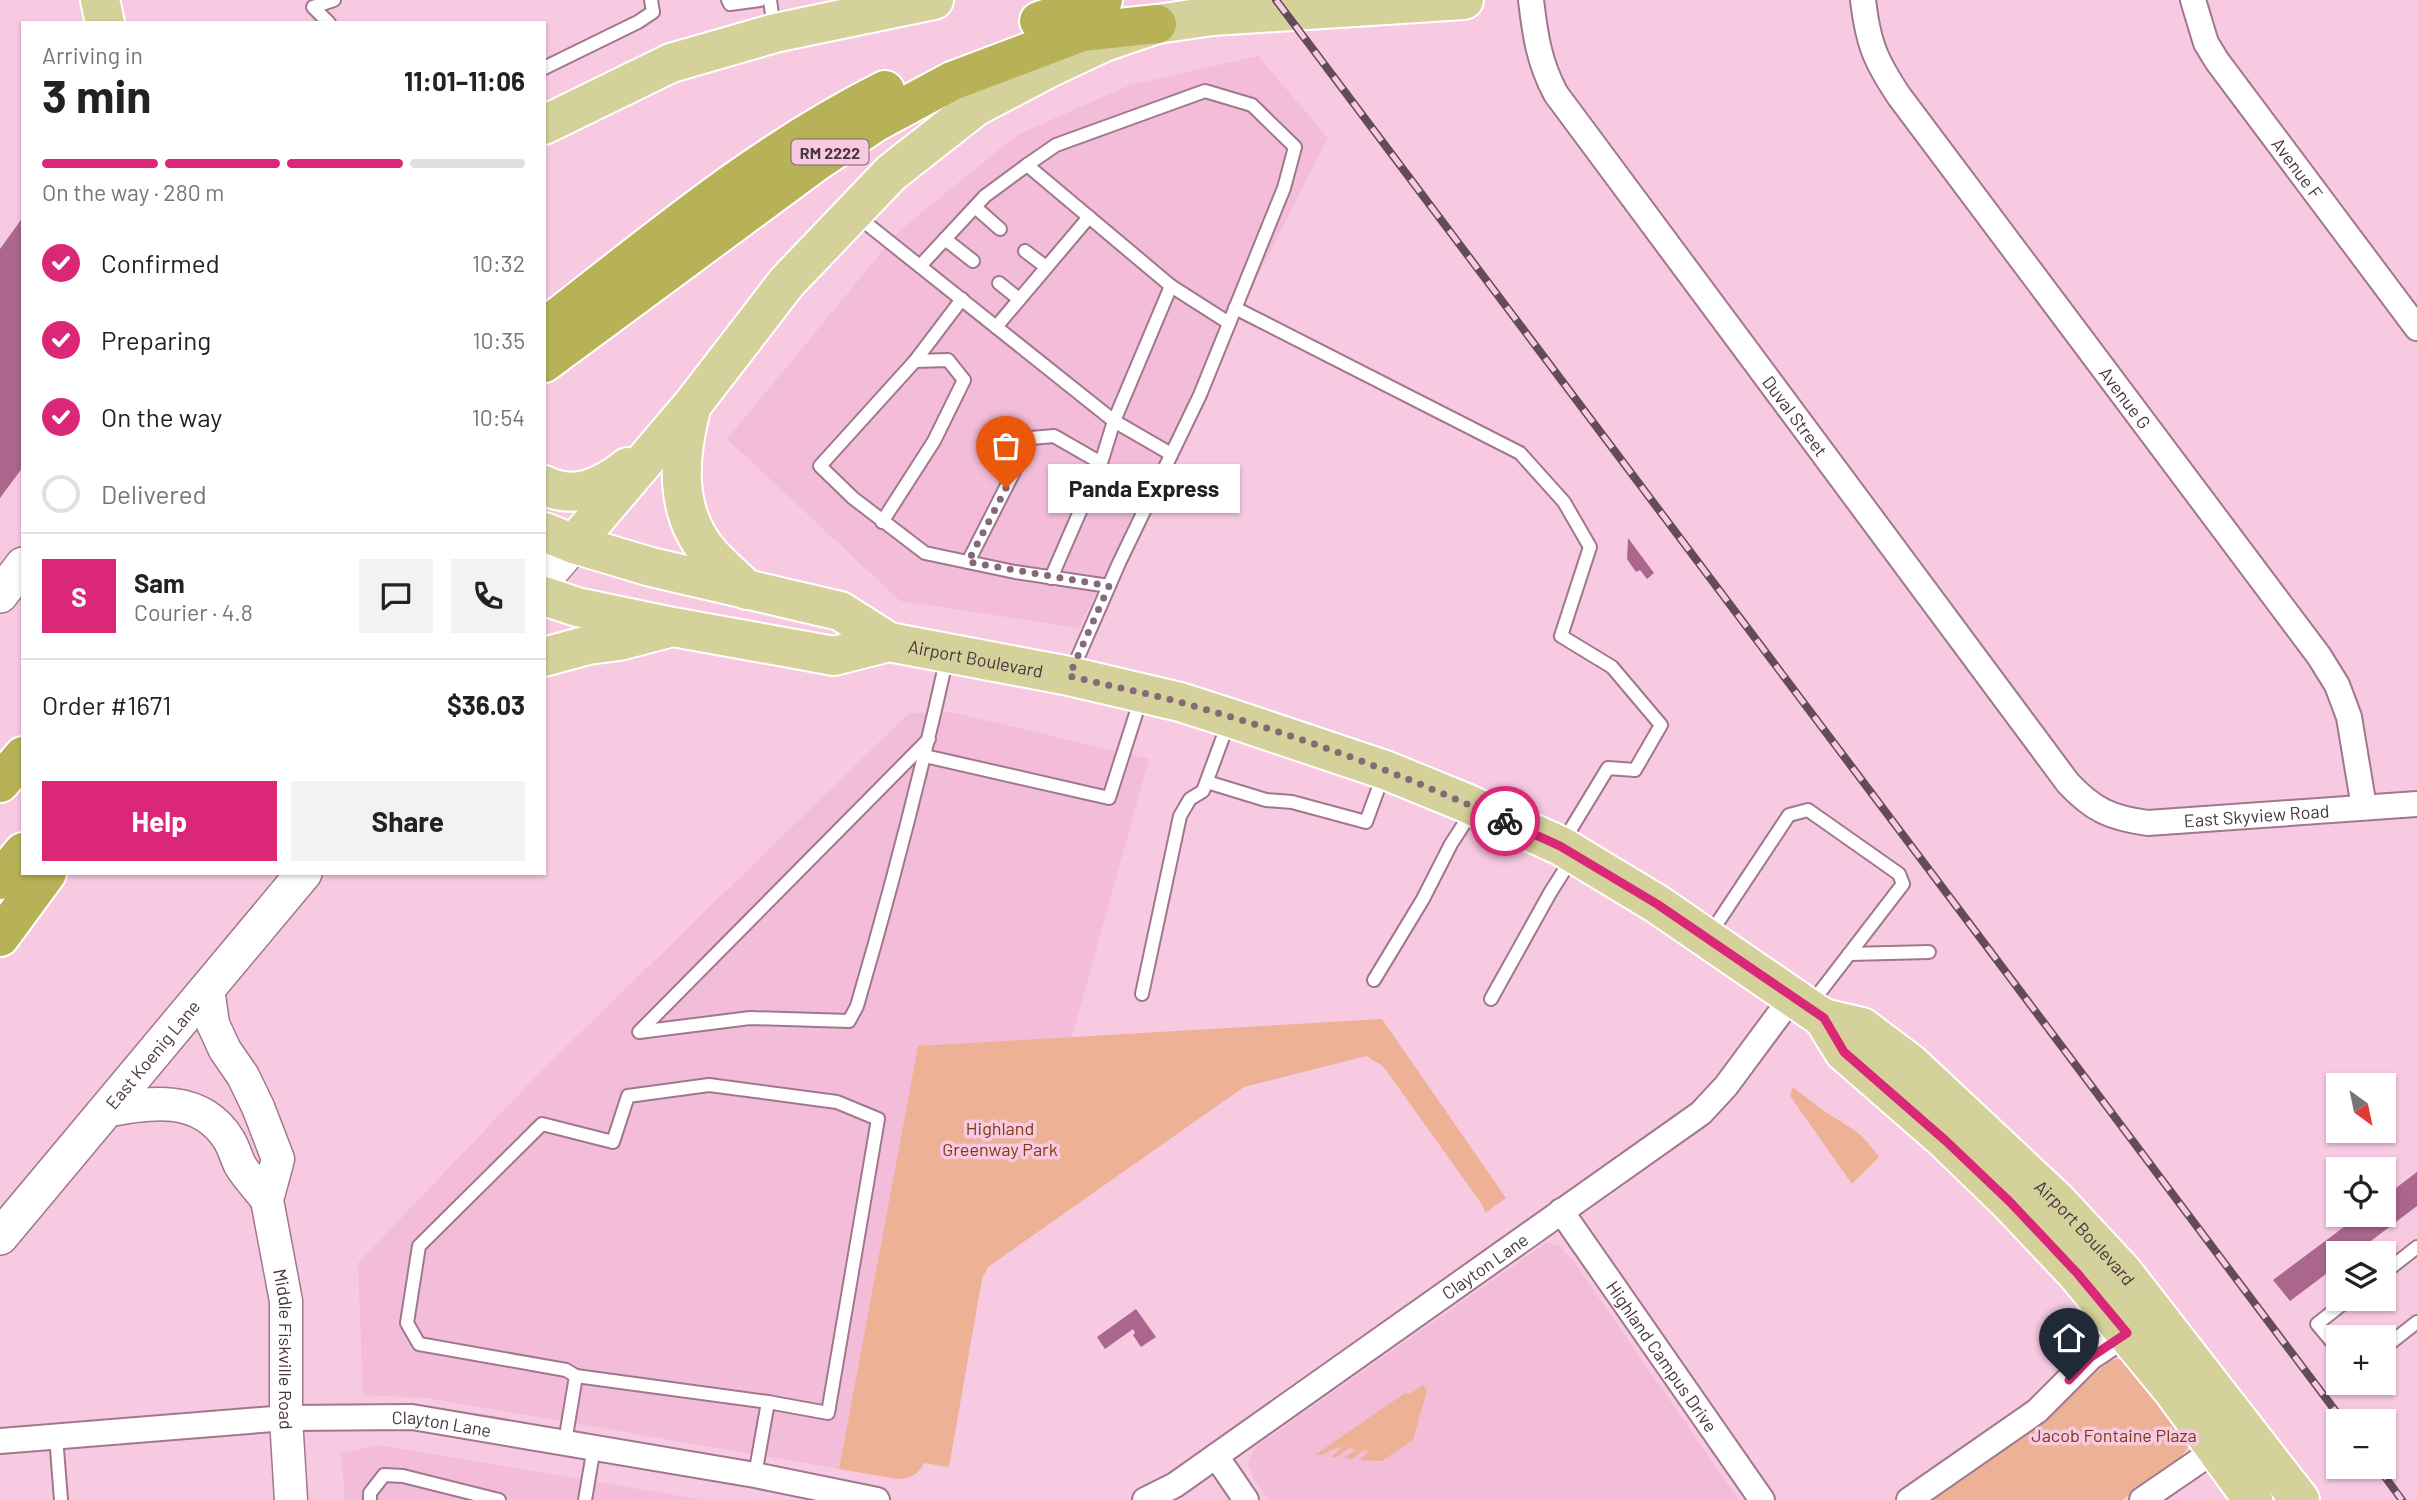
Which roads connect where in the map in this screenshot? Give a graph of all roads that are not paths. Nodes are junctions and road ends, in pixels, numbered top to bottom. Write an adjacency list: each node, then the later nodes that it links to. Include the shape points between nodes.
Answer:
1 (100, 0): 12 (main road)
2 (334, 0): 13 (lane, via 313,7)
3 (651, 0): 15 (lane, via 653,12 638,22)
4 (727, 0): 11 (lane)
5 (934, 0): 11 (main road)
6 (1103, 0): 18 (highway, RM 2222, via 954,56 847,109)
7 (1464, 0): 14 (main road, RM 2222, via 1213,16)
8 (1531, 0): 71 (street, Duval Street, via 1537,49 1556,94 2059,772)
9 (1863, 0): 70 (street, Avenue G, via 1867,33 1879,67 1899,96 2319,656 2349,717)
10 (2193, 0): 37 (street, Avenue F, via 2206,43 2217,61)
11 (768, 11): 16 (main road)
12 (105, 21)
13 (327, 21)
14 (1157, 24): 20 (main road, via 1104,42 975,107 891,173); 39 (highway, RM 2222, via 1082,32 952,81 876,122)
15 (546, 67)
16 (546, 124)
17 (1027, 165): 19 (lane); 21 (lane); 33 (lane, via 1067,140 1205,91 1252,105 1295,147 1284,188)
18 (714, 195): 30 (highway); 35 (highway, RM 2222)
19 (975, 207): 22 (lane); 23 (lane)
20 (853, 213): 26 (lane); 40 (main road, via 787,282)
21 (1089, 217): 27 (lane); 29 (lane)
22 (1000, 229)
23 (945, 239): 25 (lane); 26 (lane)
24 (1025, 251): 27 (lane)
25 (973, 261)
26 (920, 266): 31 (lane)
27 (1046, 267): 32 (lane)
28 (999, 283): 32 (lane)
29 (1171, 286): 34 (lane); 41 (lane)
30 (546, 293)
31 (962, 299): 36 (lane); 38 (lane)
32 (1019, 299): 36 (lane)
33 (1235, 308): 34 (lane); 72 (lane, via 1520,453 1564,502 1590,547 1561,636 1612,667 1661,725 1635,770 1608,768)
34 (1229, 323): 42 (lane)
35 (546, 326)
36 (996, 327): 41 (lane)
37 (2417, 328)
38 (915, 361): 45 (lane, via 948,360 964,380 934,440); 45 (lane, via 820,466)
39 (546, 362)
40 (693, 404): 44 (main road, via 608,483 580,493); 46 (main road); 52 (main road, via 681,467 687,514 710,554)
41 (1114, 421): 42 (lane); 43 (lane)
42 (1171, 454): 51 (lane)
43 (1101, 463): 47 (lane, via 1054,436 1031,438); 50 (lane)
44 (546, 485)
45 (882, 522): 47 (lane, via 925,553)
46 (559, 538): 49 (main road); 52 (main road, Airport Boulevard)
47 (968, 562): 50 (lane)
48 (21, 568): 53 (main road)
49 (546, 574)
50 (1051, 578): 51 (lane)
51 (1109, 586): 59 (lane)
52 (747, 590): 56 (main road, Airport Boulevard, via 840,611)
53 (0, 594)
54 (546, 597): 55 (main road, Airport Boulevard)
55 (673, 627): 56 (main road, Airport Boulevard, via 834,656); 58 (main road)
56 (889, 642): 57 (main road, Airport Boulevard)
57 (948, 653): 59 (main road, Airport Boulevard); 62 (lane)
58 (546, 657)
59 (1069, 676): 60 (main road, Airport Boulevard)
60 (1142, 693): 61 (main road, Airport Boulevard); 63 (lane, via 1109,798)
61 (1230, 718): 65 (main road, Airport Boulevard); 66 (lane)
62 (929, 739): 63 (lane); 63 (lane, via 639,1032 750,1018 849,1021 869,966)
63 (925, 756)
64 (21, 758): 67 (highway)
65 (1385, 770): 66 (lane, via 1366,822); 69 (main road, Airport Boulevard)
66 (1207, 782): 83 (lane, via 1180,816)
67 (0, 783)
68 (2417, 804): 70 (street, East Skyview Road)
69 (1475, 807): 72 (main road, Airport Boulevard); 81 (lane)
70 (2364, 807): 71 (street, East Skyview Road, via 2148,823)
71 (2098, 810)
72 (1567, 850): 78 (main road, Airport Boulevard); 84 (lane, via 1550,893)
73 (21, 854): 76 (highway)
74 (46, 875): 77 (highway)
75 (302, 875): 82 (main road, East Koenig Lane)
76 (0, 880)
77 (0, 937)
78 (1708, 937): 80 (lane, via 1789,815 1808,810 1899,874 1903,884); 85 (main road, Airport Boulevard)
79 (1929, 952): 80 (lane)
80 (1849, 954): 85 (lane)
81 (1374, 980)
82 (208, 988): 86 (main road, East Koenig Lane); 87 (street, Middle Fiskville Road, via 213,1024 258,1107 278,1159)
83 (1142, 994)
84 (1491, 999)
85 (1808, 1007): 88 (street, Clayton Lane, via 1700,1113); 94 (main road, Airport Boulevard, via 1844,1052 2010,1202); 97 (main road, Airport Boulevard, via 1863,1027 1967,1115 2123,1272)
86 (105, 1111): 87 (street, Middle Fiskville Road, via 148,1103 175,1104 201,1112 218,1125); 89 (main road, East Koenig Lane)
87 (267, 1200): 100 (street, Middle Fiskville Road, via 286,1301)
88 (1561, 1211): 106 (street, Clayton Lane); 117 (street, Highland Campus Drive)
89 (0, 1237)
90 (2417, 1247): 91 (lane)
91 (2396, 1264)
92 (2334, 1311): 95 (lane, via 2317,1324)
93 (2417, 1322): 96 (lane)
94 (2127, 1333): 97 (main road, via 2137,1328 2157,1337 2165,1348); 105 (main road, Airport Boulevard); 118 (street, via 2091,1357 2037,1411)
95 (2326, 1335)
96 (2396, 1339)
97 (2186, 1352): 121 (main road, Airport Boulevard)
98 (576, 1376): 99 (lane); 99 (lane, via 566,1370 419,1344 407,1323 419,1246 542,1124 613,1142 628,1096 709,1085 837,1102 878,1119 828,1413); 103 (lane)
99 (768, 1402): 107 (lane)
100 (286, 1418): 101 (street, Clayton Lane); 103 (street, Clayton Lane, via 412,1417); 110 (street, Middle Fiskville Road)
101 (56, 1436): 102 (street, Clayton Lane); 109 (lane)
102 (0, 1441)
103 (565, 1442): 104 (street, Clayton Lane)
104 (594, 1447): 107 (street, Clayton Lane); 113 (lane)
105 (2215, 1450): 119 (street); 120 (main road, Airport Boulevard)
106 (1216, 1456): 115 (street, Clayton Lane); 116 (street)
107 (755, 1475): 108 (street, Clayton Lane)
108 (803, 1493): 114 (street, Clayton Lane)
109 (61, 1500)
110 (291, 1500)
111 (370, 1500): 112 (lane, via 384,1475)
112 (499, 1500)
113 (585, 1500)
114 (877, 1500)
115 (1145, 1500)
116 (1246, 1500)
117 (1762, 1500)
118 (1909, 1500)
119 (2142, 1500)
120 (2253, 1500)
121 (2300, 1500)

